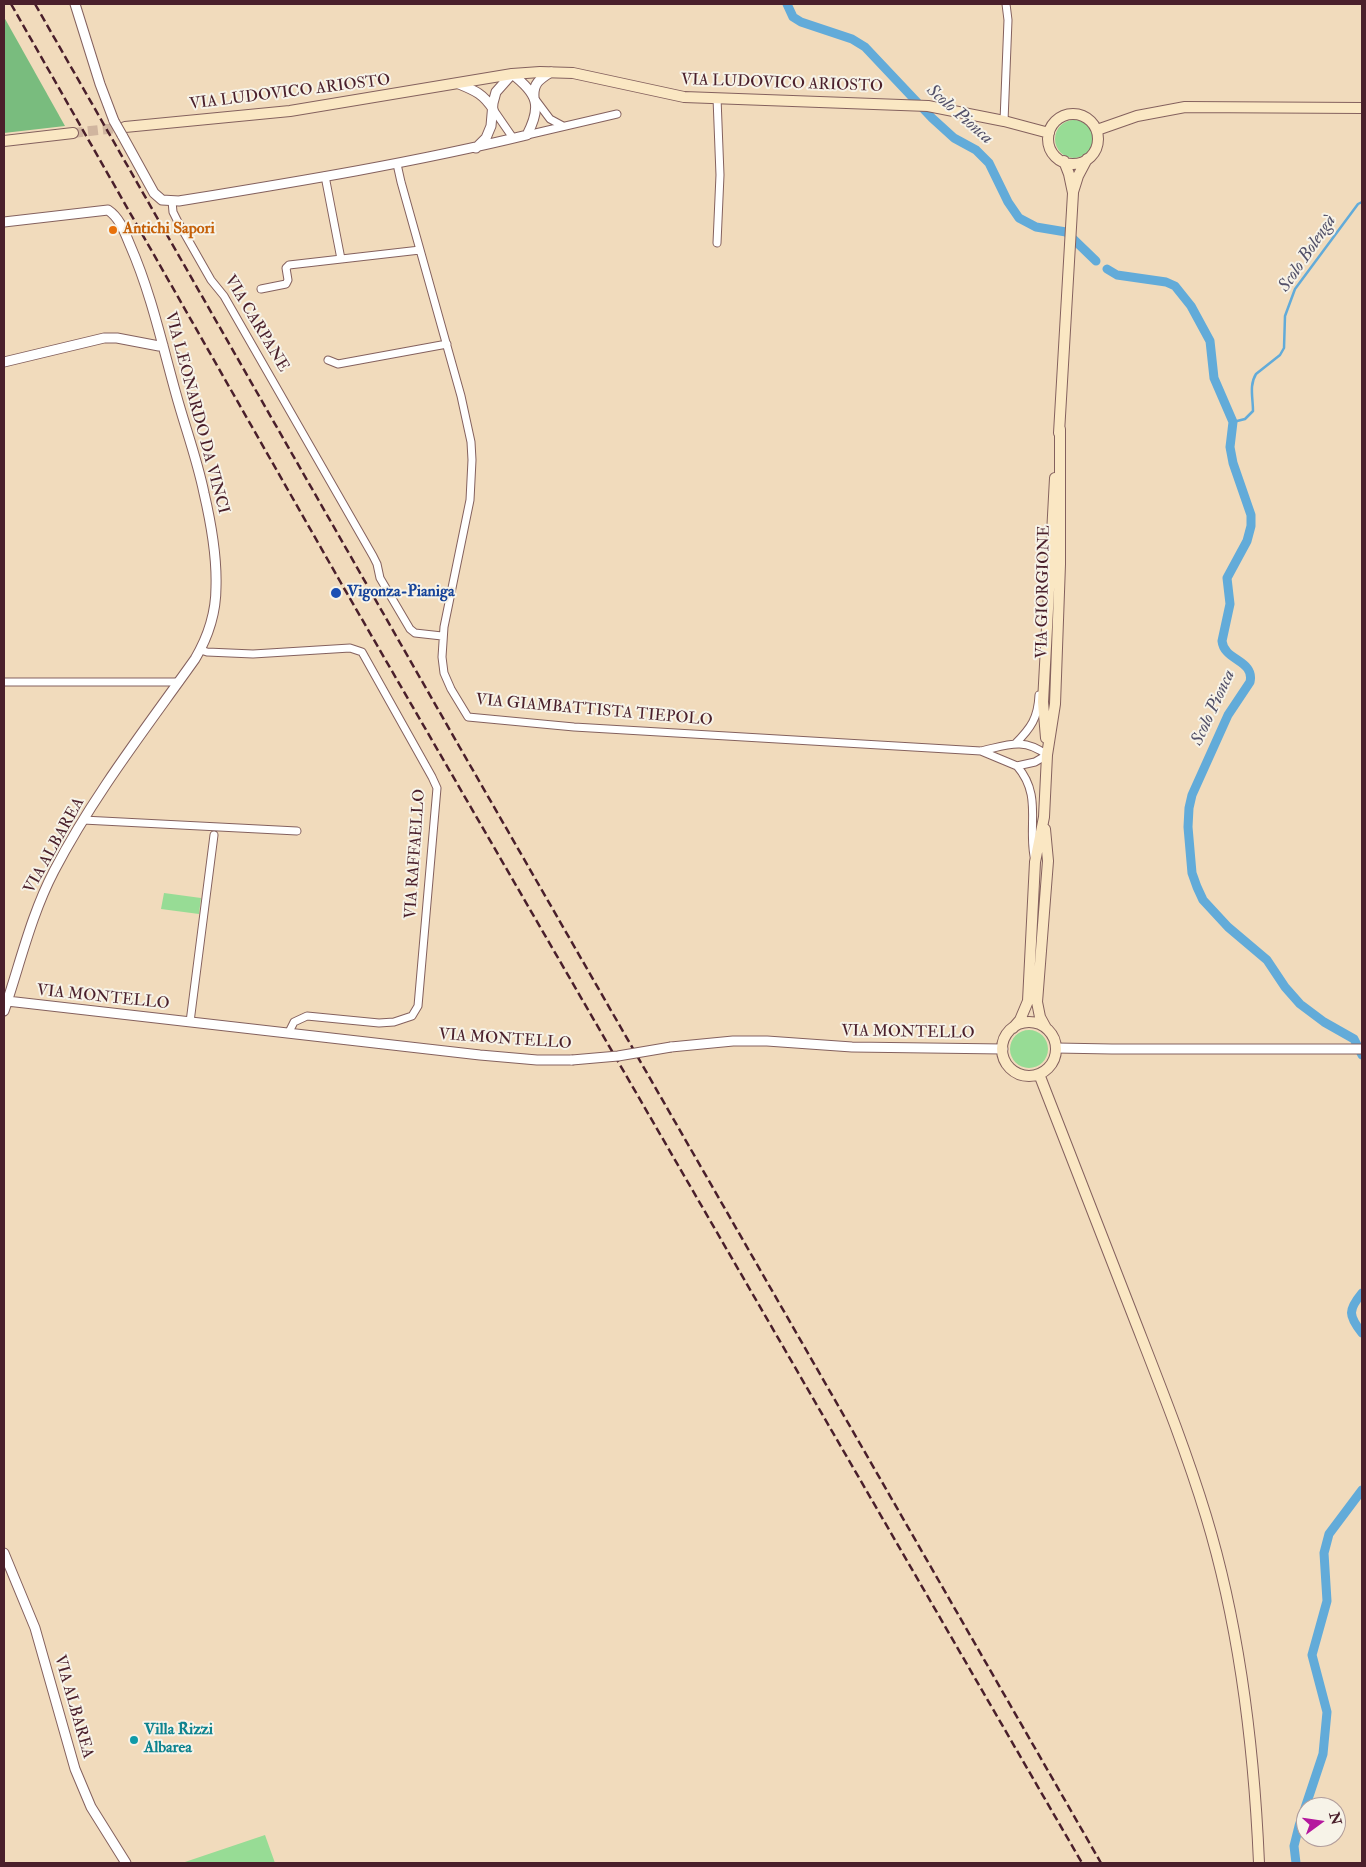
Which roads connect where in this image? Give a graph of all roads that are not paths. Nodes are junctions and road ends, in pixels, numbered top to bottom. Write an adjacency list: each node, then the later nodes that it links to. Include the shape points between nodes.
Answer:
1 (76, 4): 16 (street, bridge, via 114,121)
2 (1006, 4): 11 (street)
3 (551, 72): 4 (main road, VIA LUDOVICO ARIOSTO); 6 (street, via 535,84); 7 (main road, VIA LUDOVICO ARIOSTO, via 581,75 684,97)
4 (512, 74): 5 (main road, VIA LUDOVICO ARIOSTO); 6 (street, via 523,82); 9 (street, via 496,92)
5 (459, 84): 9 (street, via 476,91); 16 (main road, VIA LUDOVICO ARIOSTO)
6 (534, 98): 12 (street, via 550,119); 17 (street, via 536,113)
7 (717, 98): 11 (main road, VIA LUDOVICO ARIOSTO, via 928,106); 28 (street, via 720,176)
8 (1362, 108): 13 (main road, via 1185,108 1137,116)
9 (493, 110): 18 (street); 20 (street, via 486,138)
10 (617, 114): 12 (street)
11 (1004, 121): 14 (main road, VIA LUDOVICO ARIOSTO)
12 (563, 126): 17 (street)
13 (1097, 130): 14 (main road, via 1087,118 1072,114 1058,119); 21 (main road, via 1097,146)
14 (1049, 132): 22 (main road, via 1051,150)
15 (73, 133): 19 (main road)
16 (125, 133): 26 (street, via 154,193 162,200)
17 (527, 135): 18 (street)
18 (514, 138): 20 (street)
19 (4, 141)
20 (476, 148): 23 (street)
21 (1087, 159): 22 (main road, via 1072,163); 25 (main road, VIA GIORGIONE)
22 (1064, 161): 25 (main road, VIA GIORGIONE)
23 (397, 164): 24 (street); 29 (street, VIA GIAMBATTISTA TIEPOLO)
24 (326, 176): 26 (street); 30 (street)
25 (1073, 193): 36 (main road, VIA GIORGIONE)
26 (172, 201): 38 (street, VIA CARPANE, via 178,222 373,556 380,578 410,629 415,633)
27 (4, 222): 33 (street, VIA LEONARDO DA VINCI, via 108,210 114,214 139,264)
28 (717, 243)
29 (420, 250): 30 (street); 32 (street, VIA GIAMBATTISTA TIEPOLO)
30 (341, 259): 31 (street, via 289,265 286,284)
31 (262, 289)
32 (446, 344): 34 (street, via 338,364); 38 (street, VIA GIAMBATTISTA TIEPOLO, via 468,422 472,460 470,500)
33 (163, 345): 35 (street, via 104,338); 39 (street, VIA LEONARDO DA VINCI, via 204,491 214,552 215,610)
34 (328, 360)
35 (4, 362)
36 (1060, 429): 37 (main road, VIA GIORGIONE); 44 (main road, VIA GIORGIONE, via 1057,668)
37 (1051, 550): 42 (street, VIA GIORGIONE, via 1045,582 1036,718); 44 (main road, VIA GIORGIONE, via 1043,702)
38 (442, 636): 43 (street, VIA GIAMBATTISTA TIEPOLO, via 444,673 468,717 574,727)
39 (200, 650): 41 (street, VIA LEONARDO DA VINCI); 57 (street, VIA RAFFAELLO, via 253,654 350,648 362,652 437,788 418,1006 412,1016 378,1023 307,1016 294,1022)
40 (4, 682): 41 (street)
41 (179, 682): 46 (street, VIA LEONARDO DA VINCI)
42 (1015, 744): 43 (street, VIA GIAMBATTISTA TIEPOLO); 44 (street, VIA GIAMBATTISTA TIEPOLO, via 1028,744)
43 (981, 751): 45 (street, VIA GIAMBATTISTA TIEPOLO)
44 (1047, 755): 45 (street); 47 (main road, VIA GIORGIONE)
45 (1017, 766): 51 (street, via 1032,792)
46 (108, 783): 48 (street, VIA ALBAREA)
47 (1044, 816): 51 (main road, VIA GIORGIONE); 56 (main road, VIA GIORGIONE, via 1048,861 1037,1002)
48 (84, 820): 49 (street); 52 (street, VIA ALBAREA, via 44,894)
49 (297, 831)
50 (214, 835): 54 (street)
51 (1035, 862): 55 (main road, VIA GIORGIONE, via 1028,1001)
52 (7, 1001): 53 (street, VIA ALBAREA); 54 (street, VIA MONTELLO)
53 (4, 1011)
54 (190, 1022): 57 (street, VIA MONTELLO)
55 (1013, 1028): 56 (main road, via 1032,1022); 59 (main road, via 1004,1039)
56 (1046, 1028): 58 (main road)
57 (289, 1032): 59 (street, VIA MONTELLO, bridge, via 500,1057 572,1060 733,1041)
58 (1056, 1048): 60 (street); 61 (main road, via 1052,1064)
59 (1003, 1049): 61 (main road, via 1005,1060 1012,1069 1028,1075)
60 (1359, 1049)
61 (1039, 1074): 64 (main road, via 1158,1379 1206,1516 1240,1660)
62 (4, 1553): 63 (street, VIA ALBAREA, via 35,1628 75,1769 92,1807)
63 (126, 1863)
64 (1259, 1863)

